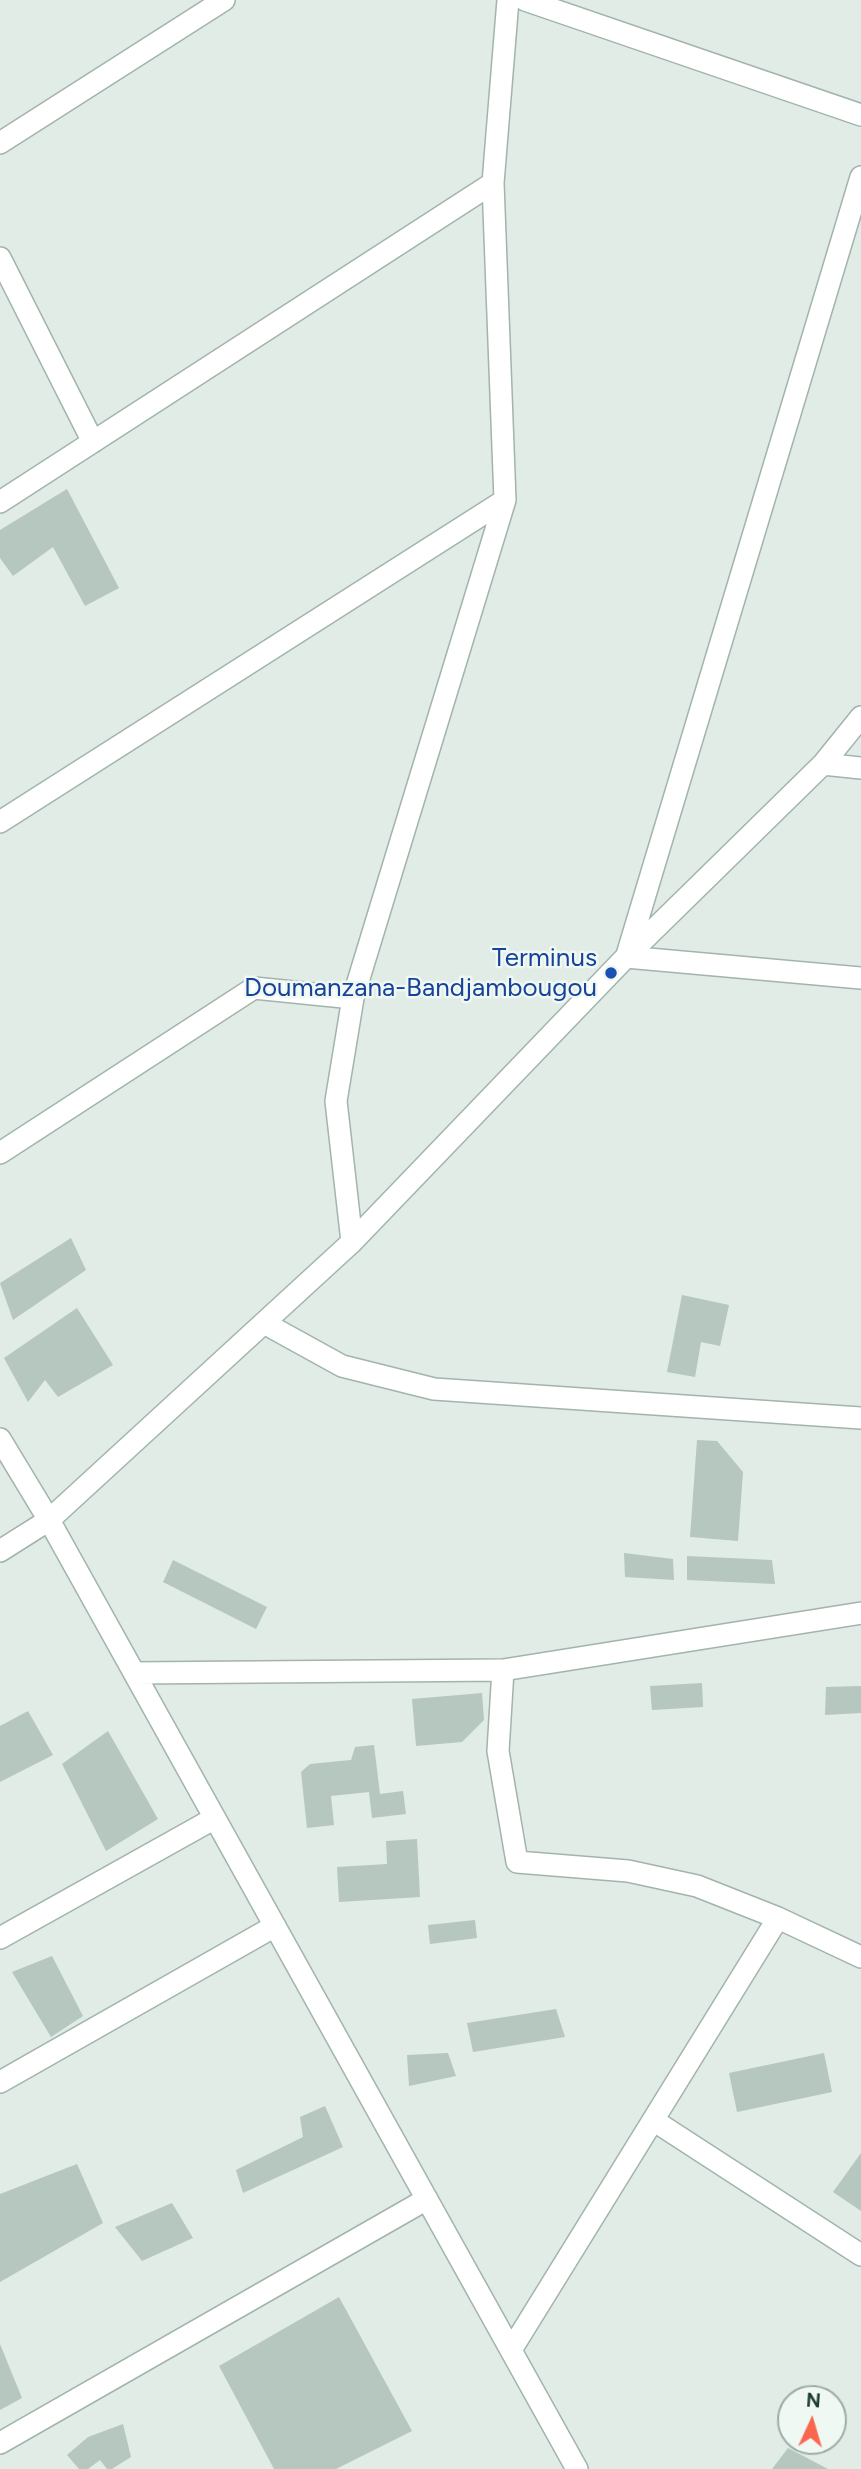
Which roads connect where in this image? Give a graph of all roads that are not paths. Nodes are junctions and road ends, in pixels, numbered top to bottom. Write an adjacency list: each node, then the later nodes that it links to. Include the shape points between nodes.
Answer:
1 (223, 0): 5 (street)
2 (508, 0): 7 (street)
3 (525, 0): 4 (street)
4 (861, 115)
5 (0, 144)
6 (861, 177): 16 (street)
7 (493, 183): 9 (street); 10 (street)
8 (0, 258): 9 (street)
9 (93, 442): 11 (street)
10 (505, 500): 15 (street); 18 (street)
11 (0, 502)
12 (861, 717): 13 (street)
13 (823, 764): 14 (street); 16 (street)
14 (861, 768)
15 (0, 822)
16 (626, 957): 17 (street); 20 (street)
17 (861, 978)
18 (353, 998): 19 (street, via 254,988); 20 (street, via 336,1101)
19 (0, 1153)
20 (352, 1242): 21 (street)
21 (264, 1323): 22 (street, via 342,1366 434,1389); 24 (street)
22 (861, 1418)
23 (0, 1438): 24 (street)
24 (49, 1520): 25 (street); 28 (street)
25 (0, 1551)
26 (861, 1613): 27 (street)
27 (503, 1670): 28 (street); 30 (street, via 498,1751 517,1862 628,1871 696,1886)
28 (134, 1673): 29 (street)
29 (215, 1818): 31 (street); 32 (street)
30 (778, 1918): 33 (street); 35 (street)
31 (275, 1926): 34 (street); 36 (street)
32 (0, 1938)
33 (861, 1957)
34 (0, 2082)
35 (653, 2120): 37 (street); 38 (street)
36 (427, 2199): 38 (street); 39 (street)
37 (861, 2255)
38 (511, 2350): 40 (street)
39 (0, 2443)
40 (577, 2469)

